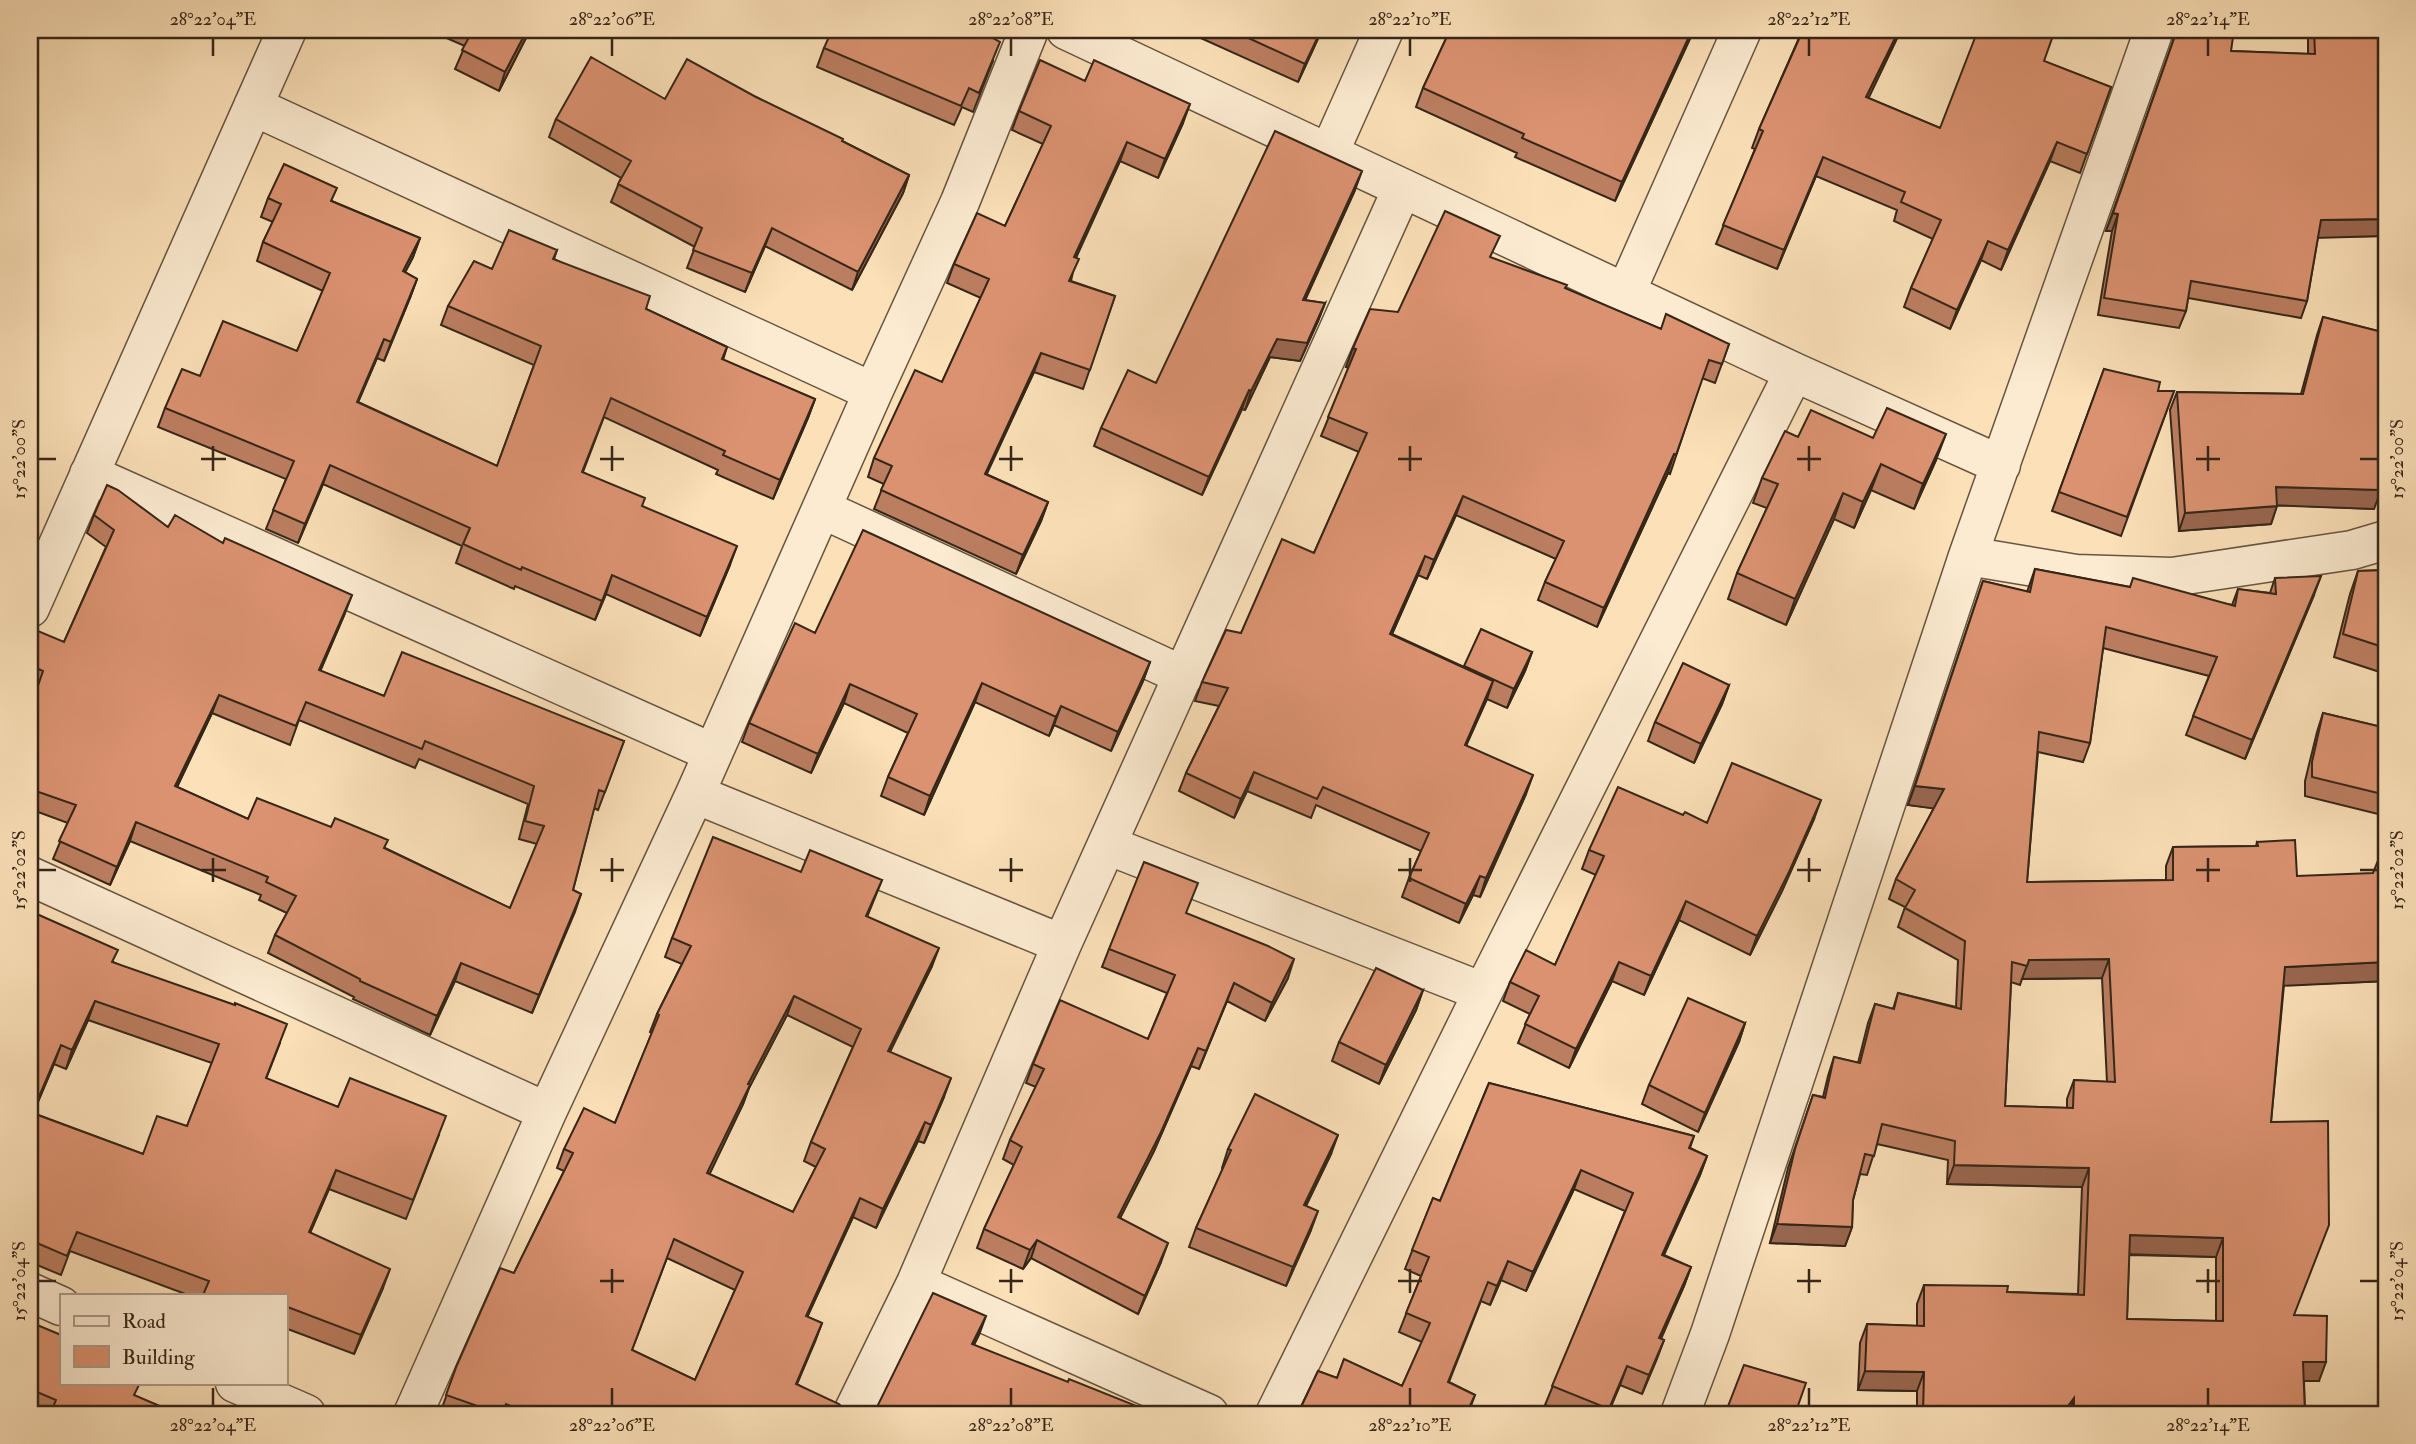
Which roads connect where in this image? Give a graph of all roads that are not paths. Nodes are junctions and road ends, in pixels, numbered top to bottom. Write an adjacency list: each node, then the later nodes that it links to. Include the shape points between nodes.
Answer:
1 (287, 30): 7 (street)
2 (1029, 30): 12 (street, via 960,202)
3 (1066, 30): 8 (street)
4 (1384, 30): 8 (street)
5 (1742, 30): 10 (street)
6 (2154, 30): 13 (street)
7 (253, 106): 12 (street); 14 (street)
8 (1329, 153): 9 (street)
9 (1402, 189): 10 (street); 19 (street)
10 (1626, 292): 11 (street)
11 (1794, 372): 13 (street); 25 (street)
12 (873, 392): 15 (street)
13 (2001, 465): 17 (street)
14 (89, 474): 18 (street); 20 (street)
15 (822, 509): 19 (street); 20 (street)
16 (2386, 540): 17 (street, via 2352,550 2172,577 2076,574)
17 (1968, 556): 36 (street)
18 (30, 608)
19 (1184, 676): 22 (street)
20 (713, 753): 21 (street)
21 (695, 794): 24 (street); 26 (street)
22 (1107, 845): 24 (street); 25 (street)
23 (30, 876): 26 (street)
24 (1062, 944): 27 (street)
25 (1483, 992): 35 (street)
26 (547, 1112): 32 (street)
27 (916, 1283): 33 (street); 34 (street)
28 (30, 1292): 29 (street)
29 (60, 1306)
30 (237, 1384): 31 (street)
31 (306, 1414)
32 (414, 1414)
33 (852, 1414)
34 (1209, 1414)
35 (1275, 1414)
36 (1680, 1414)

